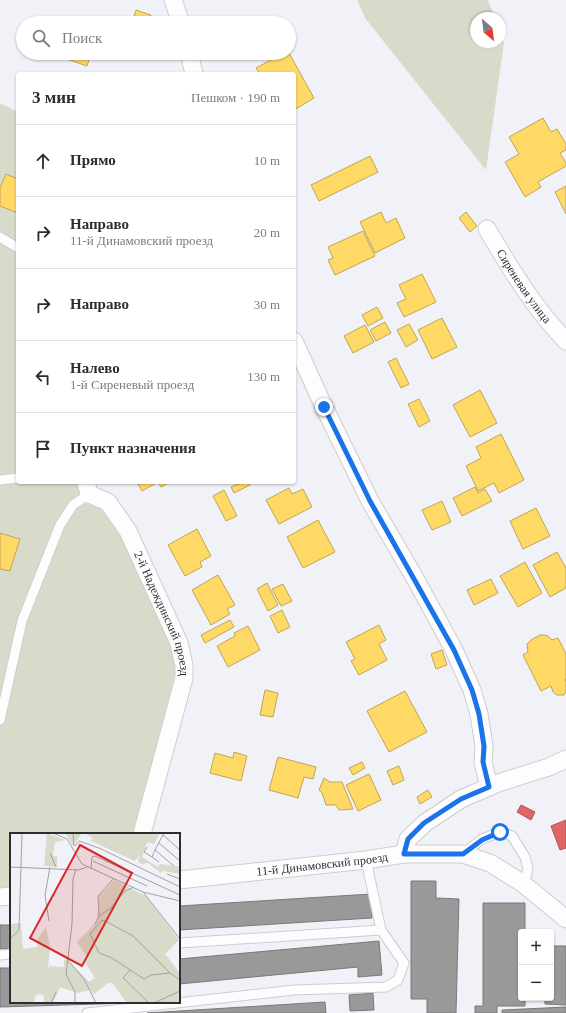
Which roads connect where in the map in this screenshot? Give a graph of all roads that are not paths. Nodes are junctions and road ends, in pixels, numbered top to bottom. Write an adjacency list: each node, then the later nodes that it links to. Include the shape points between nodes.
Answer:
1 (173, 0): 2 (street)
2 (179, 16)
3 (191, 60): 4 (street)
4 (194, 72)
5 (487, 229): 8 (street, Сиреневая улица, via 516,277)
6 (0, 237): 7 (lane)
7 (16, 247)
8 (566, 341)
9 (296, 345): 15 (street, via 370,501 454,650 472,690 479,714 484,746 483,762)
10 (16, 478): 11 (lane)
11 (0, 480)
12 (87, 488): 13 (lane, via 72,505 60,525 22,621); 16 (street, 2-й Надеждинский проезд, via 108,502 128,531 179,643 184,665 184,678)
13 (0, 720)
14 (566, 759): 15 (street)
15 (489, 787): 17 (street, via 461,799 424,823 408,839)
16 (142, 833)
17 (404, 854): 18 (street, 11-й Динамовский проезд); 19 (street, 11-й Динамовский проезд)
18 (463, 854): 21 (street, 11-й Динамовский проезд, via 490,863); 21 (lane, via 482,840 500,832 512,836 526,857 528,869)
19 (366, 860): 20 (street, 11-й Динамовский проезд); 25 (lane)
20 (180, 880)
21 (522, 883): 24 (street, 11-й Динамовский проезд)
22 (10, 896): 23 (street)
23 (0, 897)
24 (566, 919)
25 (382, 930): 26 (lane); 30 (lane, via 404,963 398,980 386,987 294,990)
26 (180, 943)
27 (10, 954): 28 (lane)
28 (0, 955)
29 (177, 1003): 31 (lane)
30 (180, 1003)
31 (87, 1013)

